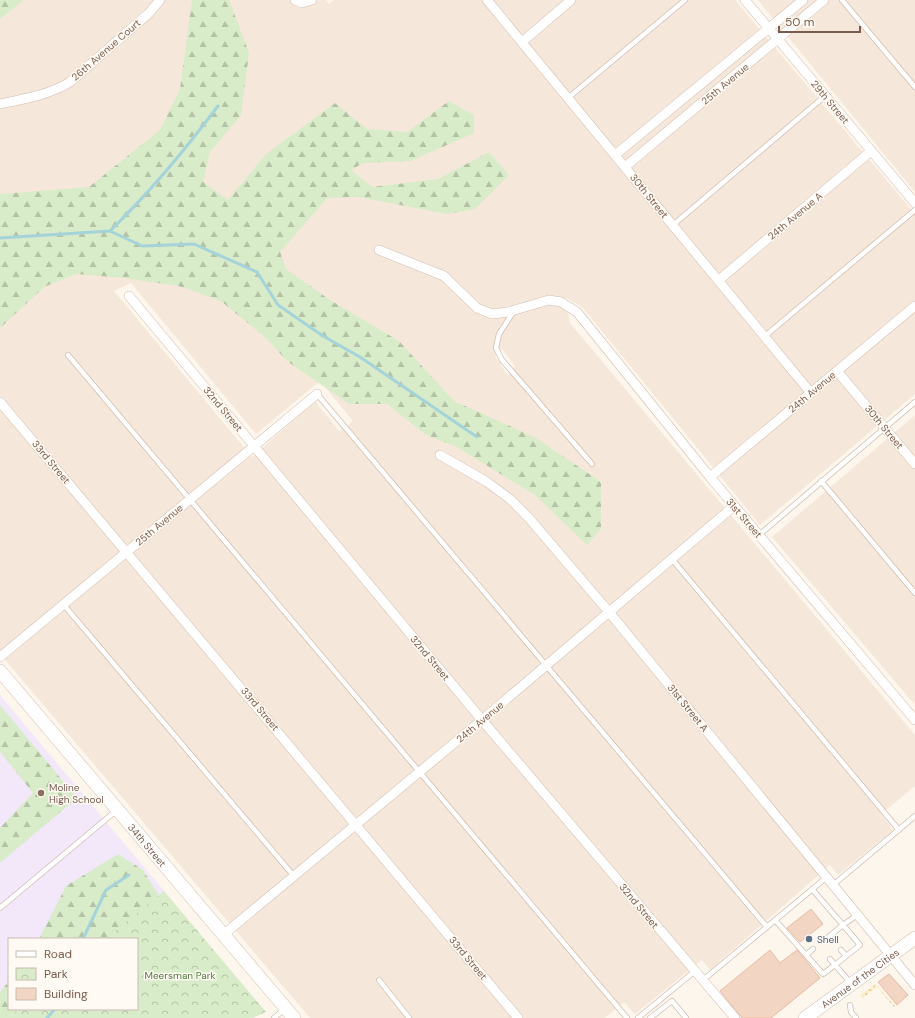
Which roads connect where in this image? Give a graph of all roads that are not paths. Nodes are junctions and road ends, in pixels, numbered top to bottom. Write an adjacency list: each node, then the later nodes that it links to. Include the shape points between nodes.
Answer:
1 (160, 0): 17 (street, 26th Avenue Court, via 70,82 36,97)
2 (295, 0): 10 (street)
3 (487, 0): 13 (street, 30th Street)
4 (571, 0): 13 (street)
5 (685, 0): 16 (lane)
6 (745, 0): 11 (street, 29th Street)
7 (803, 0): 11 (street, 25th Avenue)
8 (824, 0): 12 (street, 25th Avenue)
9 (842, 0): 14 (lane)
10 (309, 1)
11 (769, 28): 12 (street, 29th Street); 19 (street, 25th Avenue)
12 (778, 39): 15 (street, 29th Street); 20 (street, 25th Avenue)
13 (522, 42): 16 (street, 30th Street)
14 (915, 87)
15 (825, 96): 18 (street, 29th Street); 23 (lane)
16 (568, 98): 19 (street, 30th Street)
17 (0, 104)
18 (871, 151): 21 (street, 29th Street); 25 (street, 24th Avenue A)
19 (615, 155): 20 (street, 30th Street)
20 (625, 167): 23 (street, 30th Street)
21 (915, 203)
22 (915, 210): 29 (lane)
23 (673, 225): 25 (street, 30th Street)
24 (379, 250): 28 (street, via 444,276 477,308 492,314)
25 (719, 280): 29 (street, 30th Street)
26 (129, 296): 37 (street, 32nd Street)
27 (915, 306): 31 (street, 24th Avenue)
28 (515, 310): 39 (lane, via 499,334 496,348 502,360); 41 (street, 31st Street, via 549,300 561,302 577,312)
29 (765, 336): 32 (street, 30th Street)
30 (68, 355): 43 (lane)
31 (837, 371): 32 (street, 24th Avenue); 36 (street, 30th Street)
32 (811, 393): 41 (street, 24th Avenue)
33 (317, 394): 37 (street, 25th Avenue); 52 (lane)
34 (0, 402): 46 (street, 33rd Street)
35 (915, 402): 36 (lane)
36 (884, 428): 40 (street, 30th Street); 42 (lane)
37 (254, 446): 43 (street, 25th Avenue); 54 (street, 32nd Street)
38 (440, 455): 50 (street, 31st Street A, via 474,473 510,499)
39 (592, 464)
40 (915, 464)
41 (710, 477): 44 (street, 31st Street)
42 (821, 481): 45 (lane); 48 (lane)
43 (191, 499): 46 (street, 25th Avenue); 56 (lane)
44 (734, 506): 45 (street, 31st Street); 47 (street, 24th Avenue)
45 (759, 535): 55 (street, 31st Street)
46 (127, 551): 49 (street, 25th Avenue); 59 (street, 33rd Street)
47 (671, 558): 50 (street, 24th Avenue); 60 (lane)
48 (915, 593)
49 (63, 604): 51 (street, 25th Avenue); 61 (lane)
50 (609, 612): 52 (street, 24th Avenue); 62 (street, 31st Street A)
51 (0, 658)
52 (546, 666): 54 (street, 24th Avenue); 69 (lane)
53 (0, 671): 57 (street, 34th Street)
54 (482, 720): 56 (street, 24th Avenue); 80 (street, 32nd Street)
55 (915, 720)
56 (419, 772): 59 (street, 24th Avenue); 90 (lane)
57 (117, 810): 65 (lane); 70 (street, 34th Street)
58 (915, 816): 60 (lane)
59 (356, 824): 61 (street, 24th Avenue); 89 (street, 33rd Street)
60 (899, 830): 63 (lane)
61 (293, 875): 70 (street, 24th Avenue)
62 (827, 877): 63 (street, 31st Street A); 64 (lane)
63 (833, 885): 66 (street, 31st Street A)
64 (812, 889): 67 (lane); 68 (lane)
65 (0, 908)
66 (857, 915): 68 (lane); 77 (street, 31st Street A)
67 (775, 920): 69 (lane); 75 (lane)
68 (843, 925): 71 (lane); 76 (lane, via 860,945)
69 (767, 927): 82 (lane)
70 (223, 935): 86 (street, 34th Street)
71 (829, 938)
72 (915, 938): 77 (street, Avenue of the Cities)
73 (813, 949): 75 (lane)
74 (841, 950): 76 (lane)
75 (806, 955): 79 (lane, via 824,974)
76 (846, 956): 79 (lane)
77 (890, 956): 83 (street, Avenue of the Cities); 84 (street, 31st Street A)
78 (830, 959): 79 (lane)
79 (835, 965): 83 (lane)
80 (695, 971): 82 (street, 32nd Street); 91 (lane)
81 (379, 980): 88 (lane)
82 (703, 980): 94 (street, 32nd Street)
83 (851, 984): 95 (street, Avenue of the Cities)
84 (915, 985)
85 (850, 1005): 96 (lane, via 851,1012)
86 (290, 1013): 87 (lane)
87 (274, 1018)
88 (410, 1018)
89 (518, 1018)
90 (626, 1018)
91 (638, 1018)
92 (650, 1018): 93 (lane, via 672,1002)
93 (686, 1018)
94 (735, 1018)
95 (805, 1018)
96 (856, 1018)

